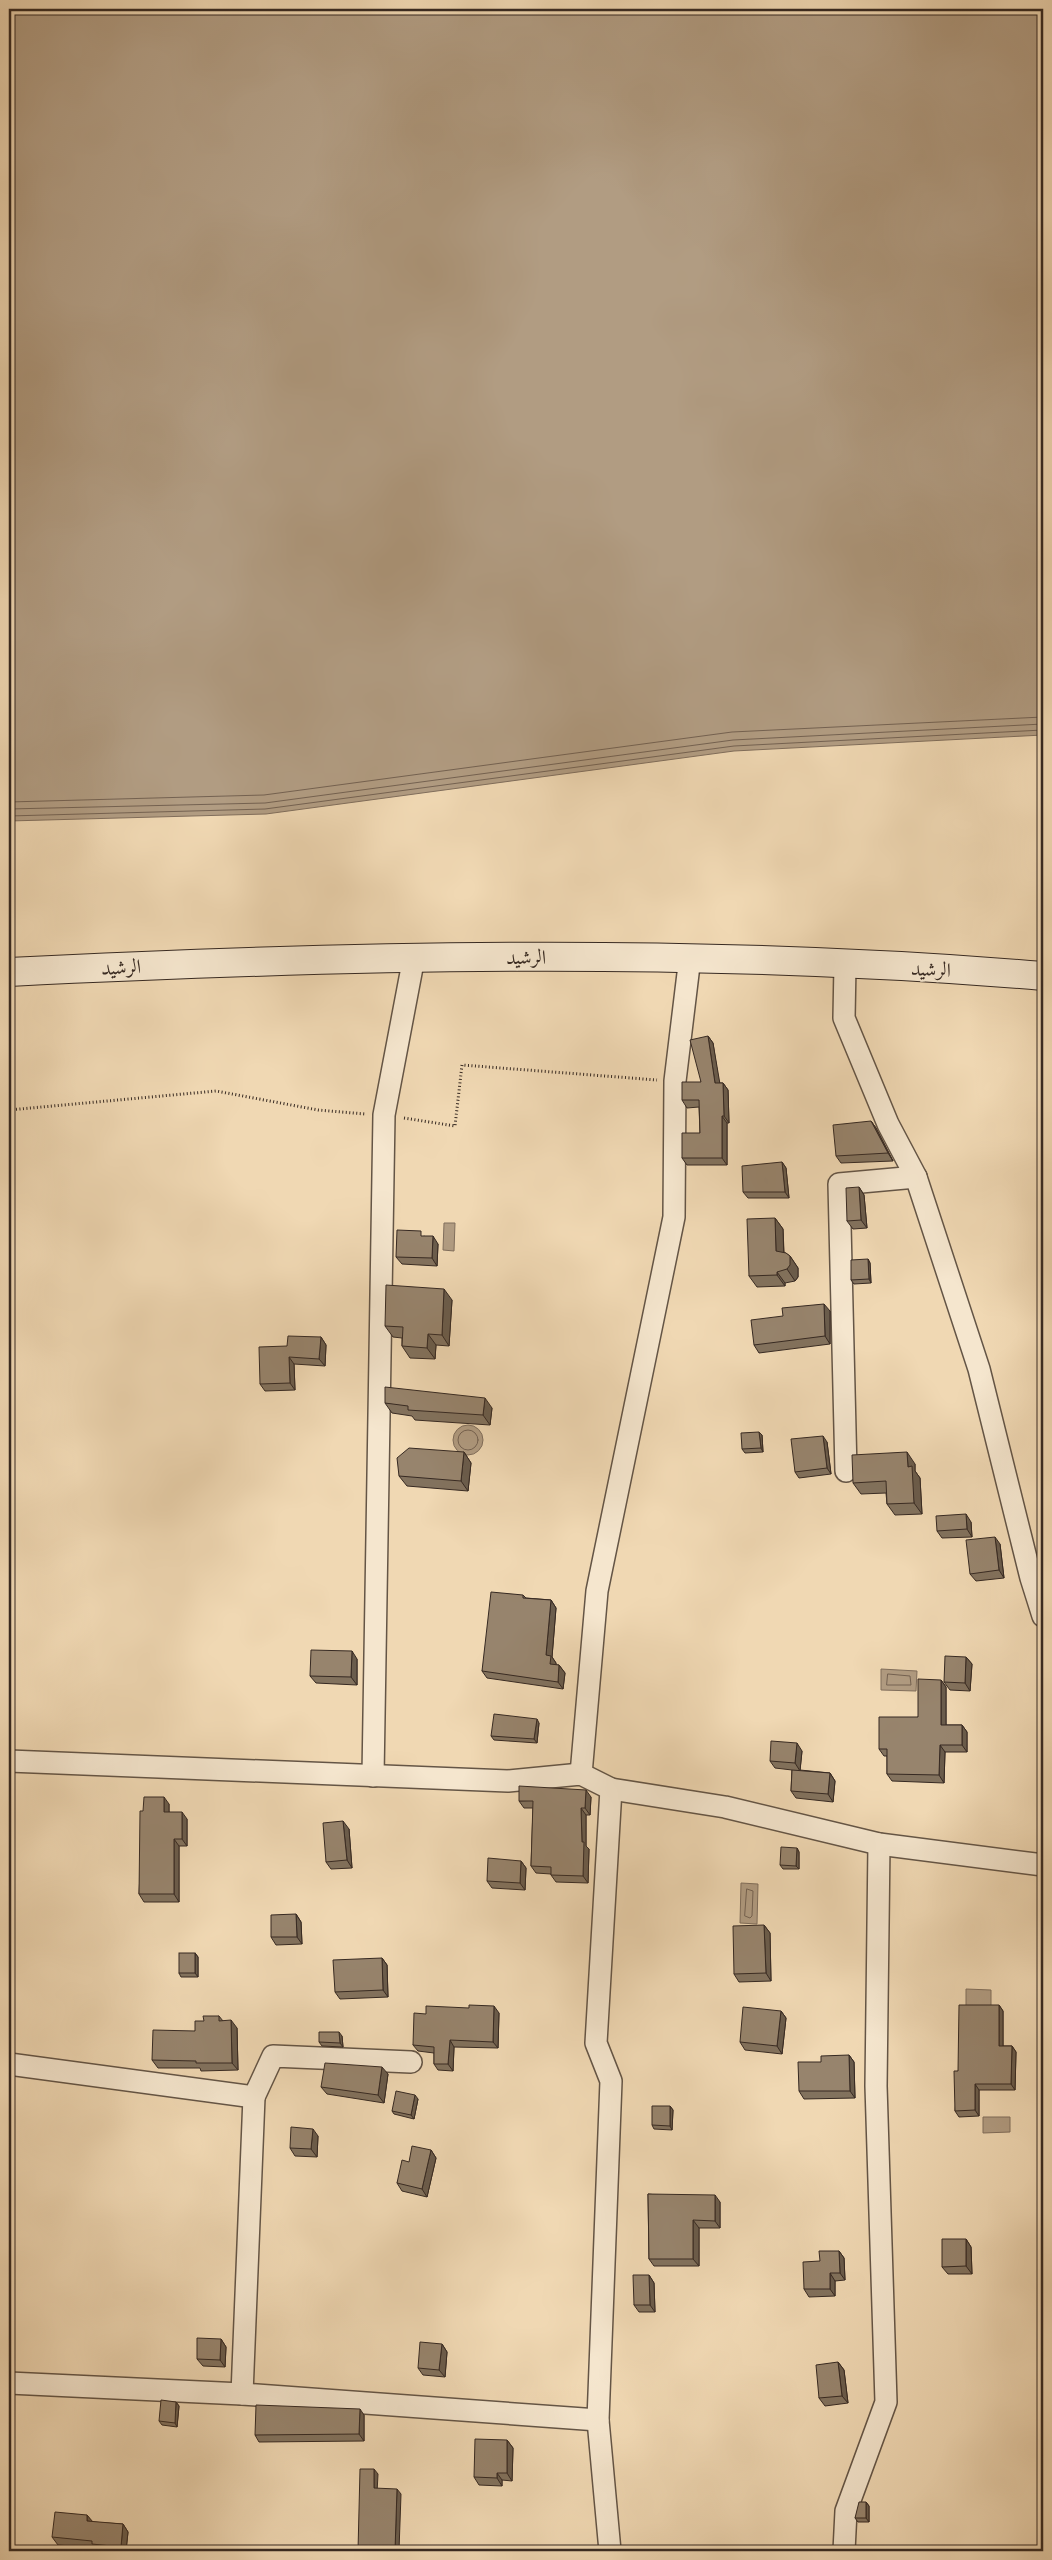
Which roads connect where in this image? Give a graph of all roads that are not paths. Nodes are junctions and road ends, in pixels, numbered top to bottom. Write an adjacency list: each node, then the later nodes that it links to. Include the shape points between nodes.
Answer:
1 (414, 957): 2 (main road, الرشيد); 4 (main road, الرشيد); 11 (street, via 384,1115)
2 (690, 957): 3 (main road, الرشيد); 10 (street, via 674,1081 674,1217 597,1591)
3 (845, 965): 5 (main road, الرشيد); 6 (street, via 844,1018 888,1124)
4 (9, 972)
5 (1043, 976)
6 (916, 1177): 7 (street, via 839,1184); 8 (street, via 979,1369)
7 (846, 1472)
8 (1043, 1616)
9 (9, 1761): 11 (street)
10 (582, 1774): 11 (street, via 508,1781); 12 (street)
11 (373, 1776)
12 (611, 1789): 13 (street, via 725,1807); 20 (street, via 596,2043 611,2081)
13 (879, 1844): 14 (street); 22 (street, via 876,2086 886,2402 846,2511)
14 (1043, 1865)
15 (411, 2062): 17 (street, via 273,2056)
16 (9, 2064): 17 (street)
17 (254, 2097): 19 (street)
18 (9, 2383): 19 (street)
19 (242, 2394): 20 (street)
20 (598, 2420): 21 (street)
21 (610, 2551)
22 (844, 2551)

